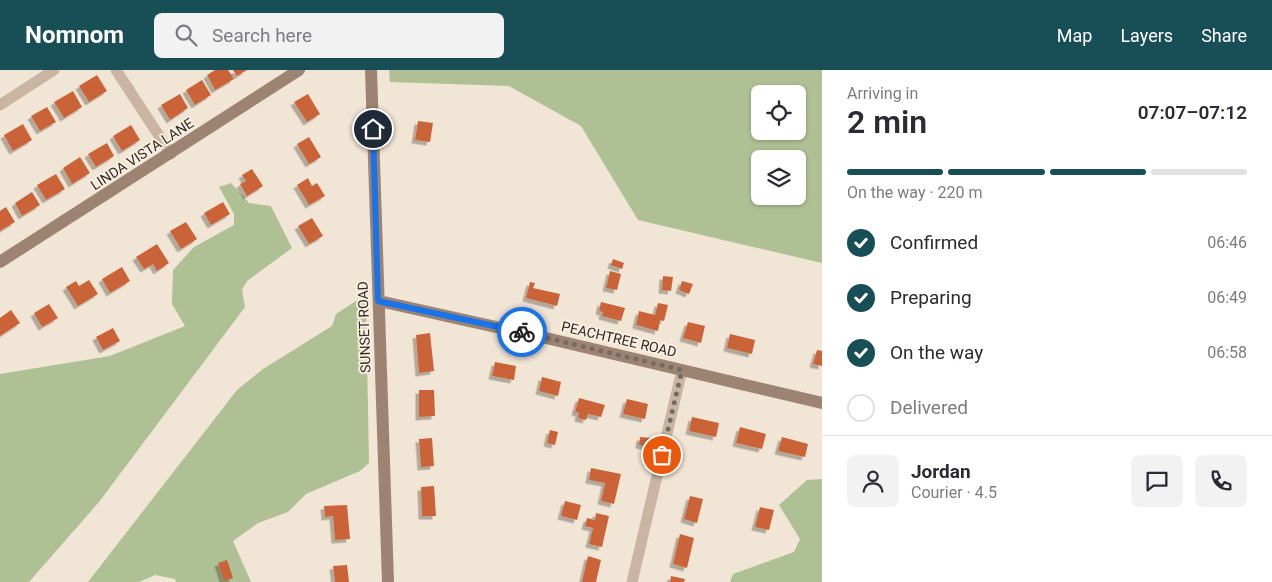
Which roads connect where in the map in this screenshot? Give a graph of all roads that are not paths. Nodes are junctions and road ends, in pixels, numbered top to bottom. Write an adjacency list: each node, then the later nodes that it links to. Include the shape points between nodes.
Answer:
1 (54, 70): 5 (street)
2 (116, 70): 6 (street)
3 (299, 70): 6 (street, LINDA VISTA LANE)
4 (371, 70): 8 (street, SUNSET ROAD)
5 (0, 105)
6 (171, 154): 7 (street, LINDA VISTA LANE)
7 (0, 262)
8 (378, 301): 9 (street, PEACHTREE ROAD); 11 (street, SUNSET ROAD)
9 (682, 370): 10 (street, PEACHTREE ROAD); 12 (street)
10 (822, 404)
11 (388, 582)
12 (632, 582)

